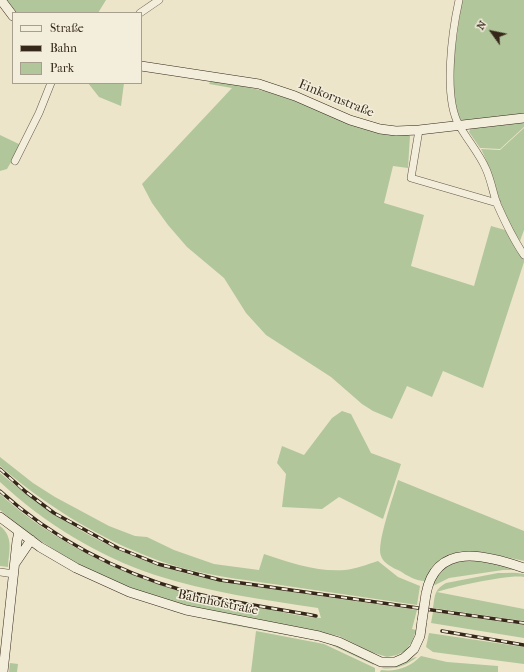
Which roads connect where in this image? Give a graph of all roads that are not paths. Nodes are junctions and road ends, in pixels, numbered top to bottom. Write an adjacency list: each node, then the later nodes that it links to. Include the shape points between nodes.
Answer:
1 (1, 0): 5 (main road)
2 (159, 0): 4 (street)
3 (459, 0): 9 (street, via 453,26 450,63 452,107)
4 (141, 12)
5 (12, 15)
6 (142, 66): 10 (main road, Einkornstraße, via 259,84 369,127 396,131)
7 (51, 84): 11 (street)
8 (524, 118): 9 (main road, Einkornstraße)
9 (459, 125): 10 (main road, Einkornstraße); 12 (street, via 480,156)
10 (419, 130): 12 (street, via 411,178)
11 (15, 161)
12 (497, 203): 13 (street)
13 (524, 255)
14 (0, 517): 15 (main road, Bahnhofstraße)
15 (19, 532): 16 (main road, Bahnhofstraße); 17 (main road)
16 (30, 540): 17 (main road); 18 (main road, Bahnhofstraße, bridge, via 76,568 130,592 186,610 319,636 384,662 398,661 412,652 418,641 429,582 441,564 454,558 469,556)
17 (16, 562): 20 (main road)
18 (524, 568)
19 (0, 572): 20 (street)
20 (14, 574): 21 (main road)
21 (3, 672)

